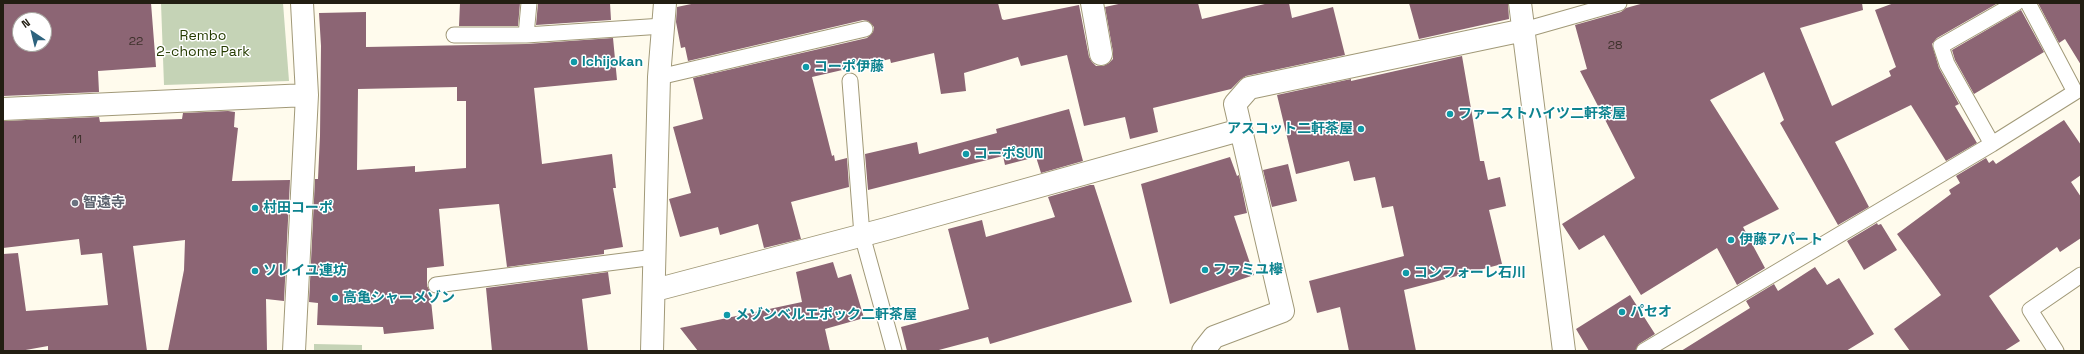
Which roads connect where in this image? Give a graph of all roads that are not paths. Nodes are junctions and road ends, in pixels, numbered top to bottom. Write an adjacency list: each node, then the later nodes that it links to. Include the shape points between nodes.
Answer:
1 (302, 3): 17 (street)
2 (529, 3): 13 (lane)
3 (665, 3): 9 (street)
4 (1092, 3): 14 (street)
5 (1520, 3): 11 (street)
6 (1619, 3): 11 (lane)
7 (2016, 3): 20 (lane, via 1941,46 1947,64)
8 (2028, 3): 20 (lane, via 2075,92)
9 (664, 26): 13 (lane); 15 (street)
10 (865, 29): 15 (lane)
11 (1524, 30): 19 (street, via 1249,88 1235,104); 30 (street)
12 (454, 35): 13 (lane)
13 (526, 35)
14 (1101, 54)
15 (659, 77): 22 (street)
16 (850, 81): 21 (lane)
17 (307, 95): 18 (street); 26 (street)
18 (3, 109)
19 (1240, 130): 21 (street); 29 (street, via 1283,311 1214,337)
20 (1992, 144): 31 (lane)
21 (862, 234): 25 (street); 28 (lane)
22 (656, 257): 24 (lane); 25 (street)
23 (2081, 275): 32 (lane, via 2030,310)
24 (436, 285)
25 (654, 290): 27 (street)
26 (294, 351)
27 (652, 351)
28 (894, 351)
29 (1203, 351)
30 (1564, 351)
31 (1644, 351)
32 (2056, 351)

